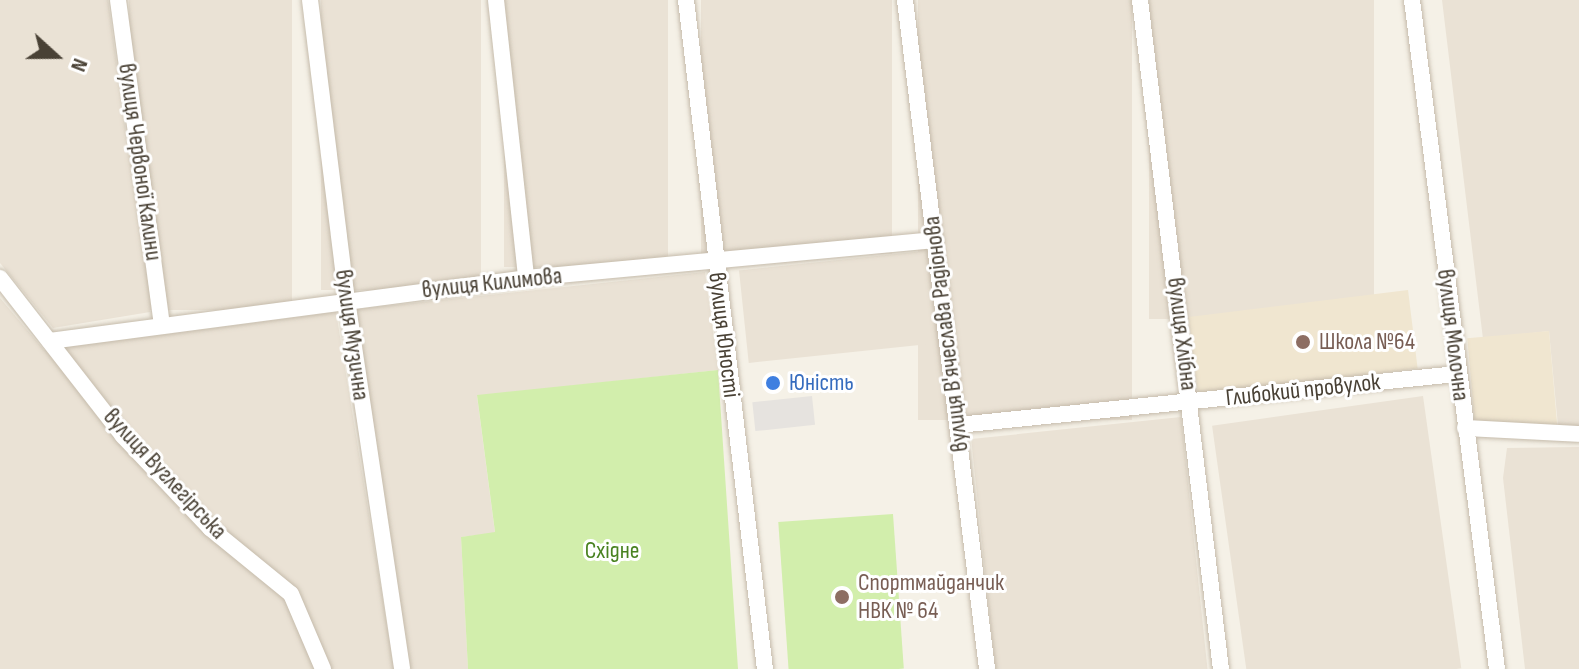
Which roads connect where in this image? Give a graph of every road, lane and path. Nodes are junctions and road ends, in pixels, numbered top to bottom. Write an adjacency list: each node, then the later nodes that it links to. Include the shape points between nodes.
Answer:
1 (118, 0): 13 (street, вулиця Червоної Калини)
2 (310, 0): 12 (street, вулиця Музична)
3 (496, 0): 11 (street)
4 (686, 0): 9 (street, вулиця Юності)
5 (905, 0): 8 (street, вулиця В'ячеслава Радіонова)
6 (1140, 0): 16 (street, вулиця Хлібна)
7 (1412, 0): 15 (street, вулиця Молочна)
8 (935, 240): 9 (street, вулиця Килимова); 17 (street, вулиця В'ячеслава Радіонова)
9 (715, 262): 11 (street, вулиця Килимова); 22 (street, вулиця Юності)
10 (0, 278): 14 (street, вулиця Вуглегірська)
11 (526, 278): 12 (street, вулиця Килимова)
12 (347, 300): 13 (street, вулиця Килимова); 21 (street, вулиця Музична)
13 (162, 324): 14 (street, вулиця Килимова)
14 (50, 341): 20 (street, вулиця Вуглегірська, via 123,436 210,528 291,594)
15 (1457, 374): 16 (street, Глибокий провулок); 18 (street, вулиця Молочна)
16 (1190, 401): 17 (street, Глибокий провулок); 24 (street, вулиця Хлібна)
17 (958, 425): 23 (street, вулиця В'ячеслава Радіонова)
18 (1465, 428): 19 (street); 25 (street, вулиця Молочна)
19 (1579, 434)
20 (323, 669)
21 (402, 669)
22 (765, 669)
23 (987, 669)
24 (1221, 669)
25 (1497, 669)

